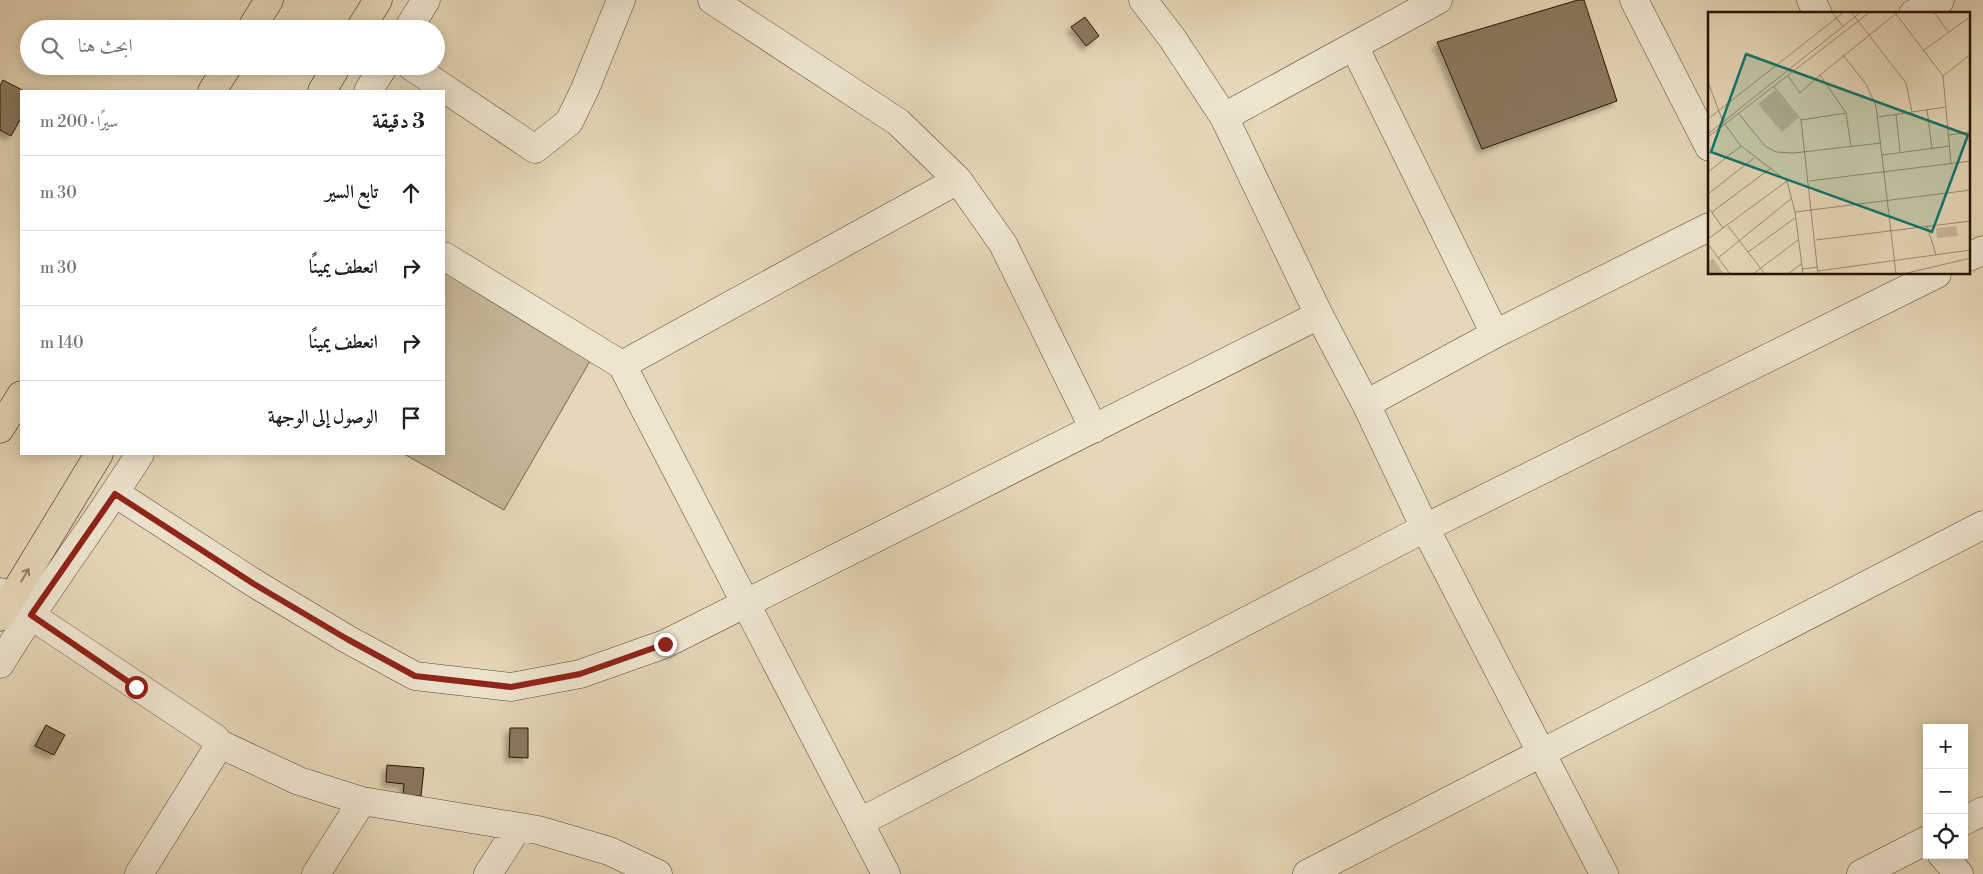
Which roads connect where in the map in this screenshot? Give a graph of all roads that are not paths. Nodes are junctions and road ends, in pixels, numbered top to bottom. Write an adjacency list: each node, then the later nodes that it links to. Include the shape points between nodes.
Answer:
1 (269, 0): 13 (main road)
2 (378, 0): 14 (main road)
3 (426, 0): 15 (street)
4 (621, 0): 20 (street, via 569,122 535,149)
5 (712, 0): 26 (street, via 898,122)
6 (1143, 0): 24 (street)
7 (1438, 0): 16 (street)
8 (1634, 0): 25 (street)
9 (1811, 0): 11 (street)
10 (1940, 0): 12 (street)
11 (1817, 12)
12 (1917, 12)
13 (257, 20)
14 (366, 20)
15 (414, 20)
16 (1354, 46): 24 (street); 33 (street)
17 (222, 75): 21 (main road)
18 (332, 75): 22 (main road)
19 (378, 75): 23 (street)
20 (425, 75)
21 (213, 90)
22 (323, 90)
23 (369, 90)
24 (1224, 117): 32 (street)
25 (1708, 144)
26 (958, 180): 34 (street); 38 (street, via 1004,244)
27 (1708, 228): 33 (street)
28 (1983, 250): 29 (street)
29 (1970, 256)
30 (445, 257): 34 (street)
31 (1935, 275): 43 (street)
32 (1319, 315): 36 (street); 38 (street)
33 (1495, 334): 36 (street)
34 (622, 365): 44 (street)
35 (20, 398): 37 (main road)
36 (1366, 404): 43 (street)
37 (0, 429)
38 (1094, 429): 44 (street)
39 (97, 455): 45 (main road, one-way to 39)
40 (139, 455): 41 (street)
41 (115, 494): 44 (street, via 254,584 415,676 511,687 580,674 665,644); 45 (street)
42 (1983, 525): 48 (street)
43 (1425, 528): 48 (street); 52 (street)
44 (746, 605): 52 (street)
45 (10, 606): 46 (street); 47 (street)
46 (0, 664)
47 (220, 744): 49 (street, via 298,781); 56 (street)
48 (1542, 753): 61 (street); 62 (street)
49 (362, 801): 53 (street); 57 (street)
50 (1983, 811): 51 (street)
51 (1968, 819)
52 (860, 822): 60 (street)
53 (518, 827): 58 (street); 59 (street, via 610,852)
54 (1923, 842): 63 (street)
55 (1946, 859): 64 (street)
56 (139, 874)
57 (316, 874)
58 (488, 874)
59 (658, 874)
60 (886, 874)
61 (1307, 874)
62 (1604, 874)
63 (1861, 874)
64 (1959, 874)

